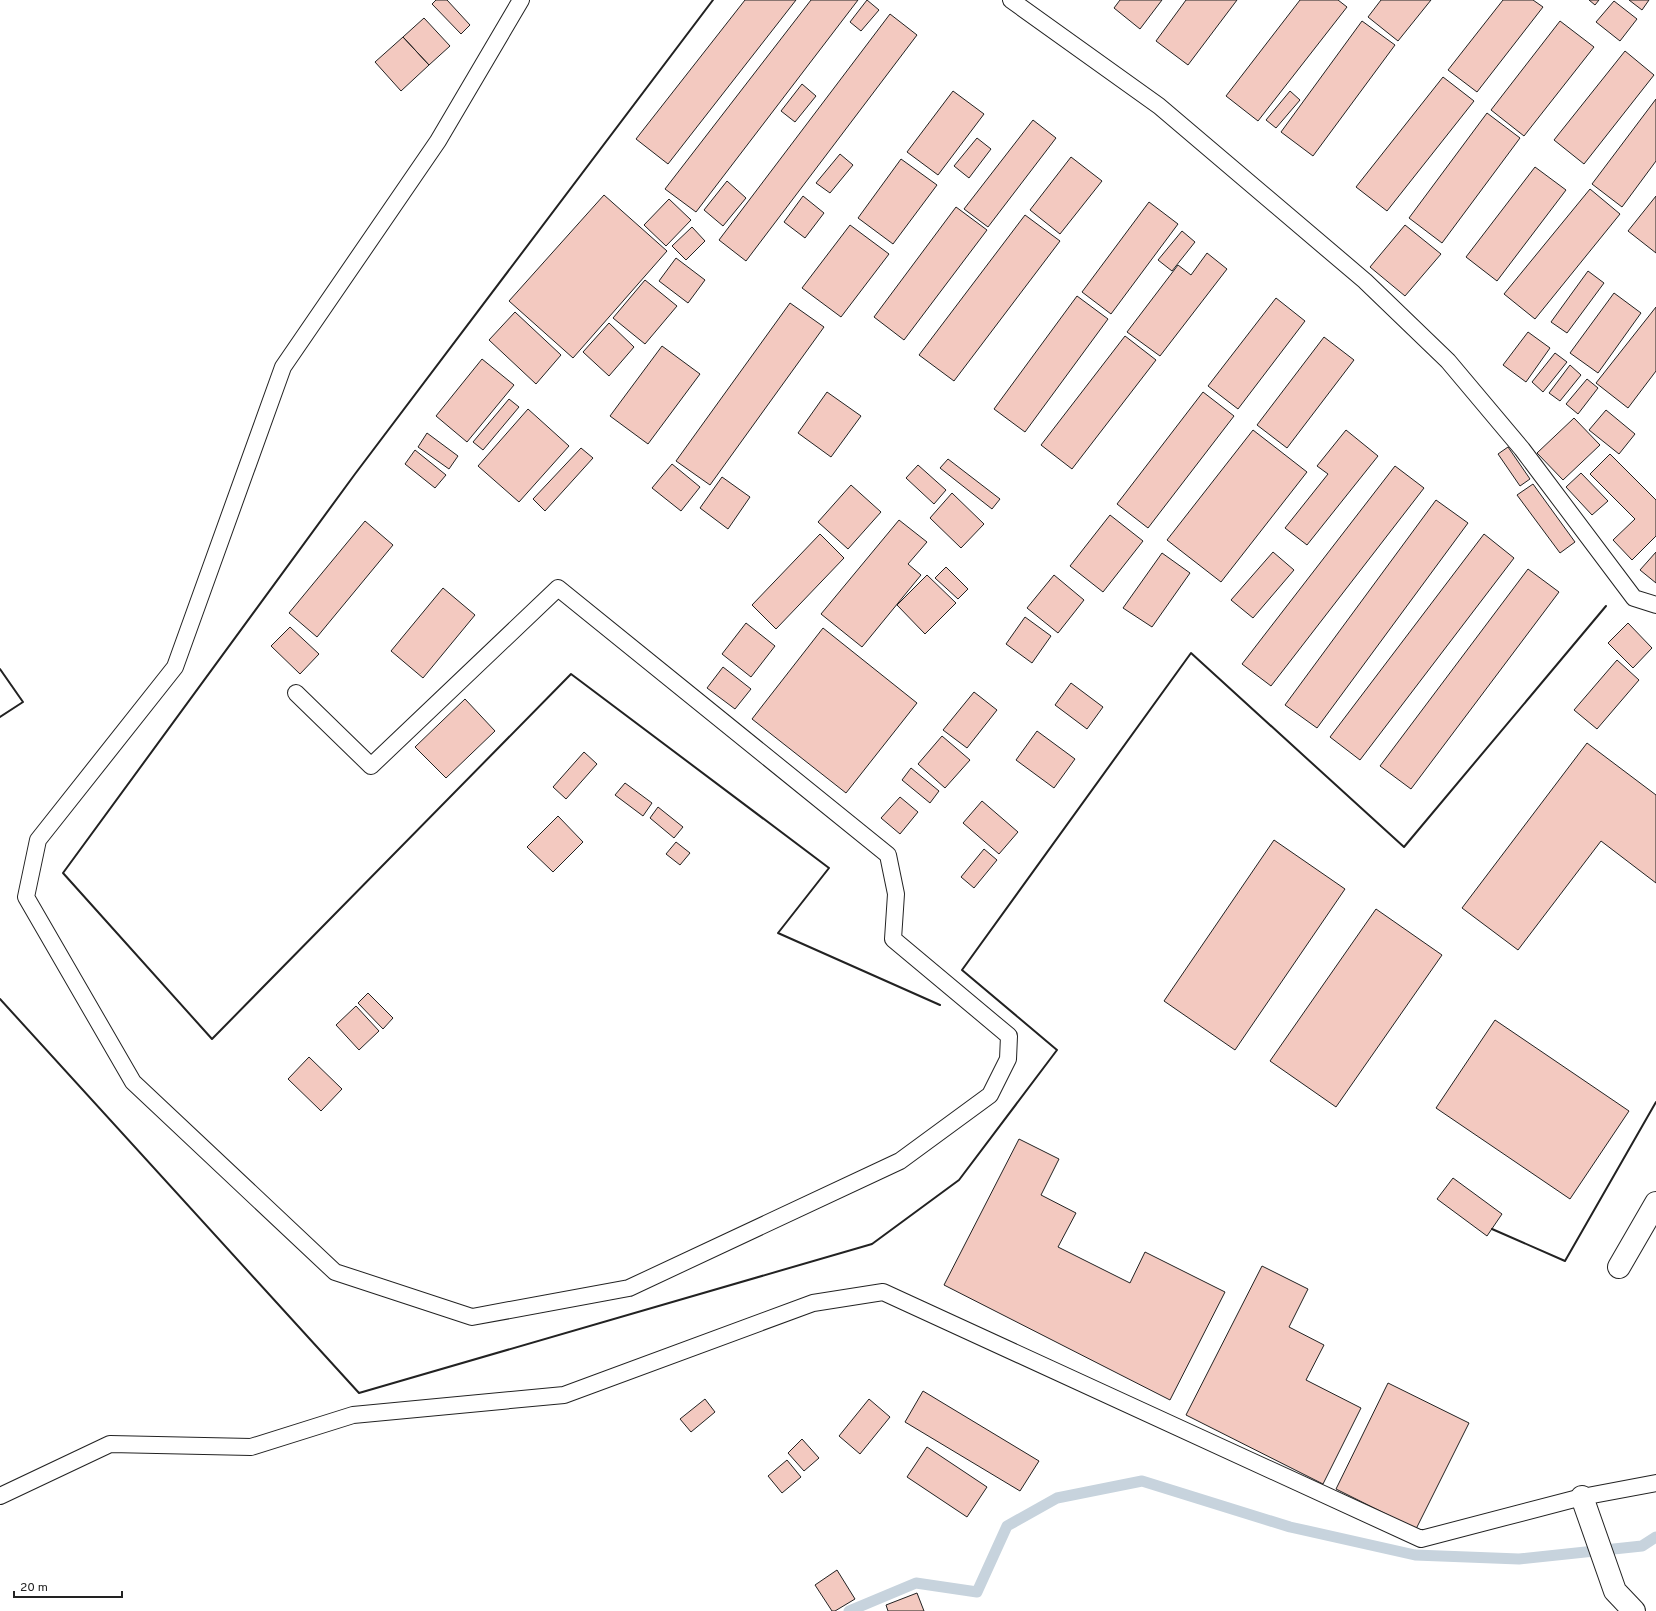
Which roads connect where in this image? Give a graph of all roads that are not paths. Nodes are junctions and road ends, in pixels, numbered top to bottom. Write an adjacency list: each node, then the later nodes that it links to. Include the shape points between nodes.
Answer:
1 (521, 0): 4 (lane, via 438,141 283,367 175,667 38,840 26,897 133,1082 144,1093 336,1272 472,1317 629,1288 900,1161 990,1095 1008,1059 1009,1036 893,939 896,894 888,855 558,588 371,766)
2 (1011, 0): 3 (lane, via 1159,106 1365,281 1448,361 1522,449 1634,598)
3 (1656, 605)
4 (296, 693)
5 (1656, 1203): 6 (street)
6 (1619, 1267)
7 (1656, 1483): 9 (lane)
8 (0, 1496): 9 (lane, via 110,1444 251,1447 353,1415 564,1395 813,1303 883,1292 1421,1539)
9 (1582, 1497): 10 (street, via 1615,1591)
10 (1634, 1611)

